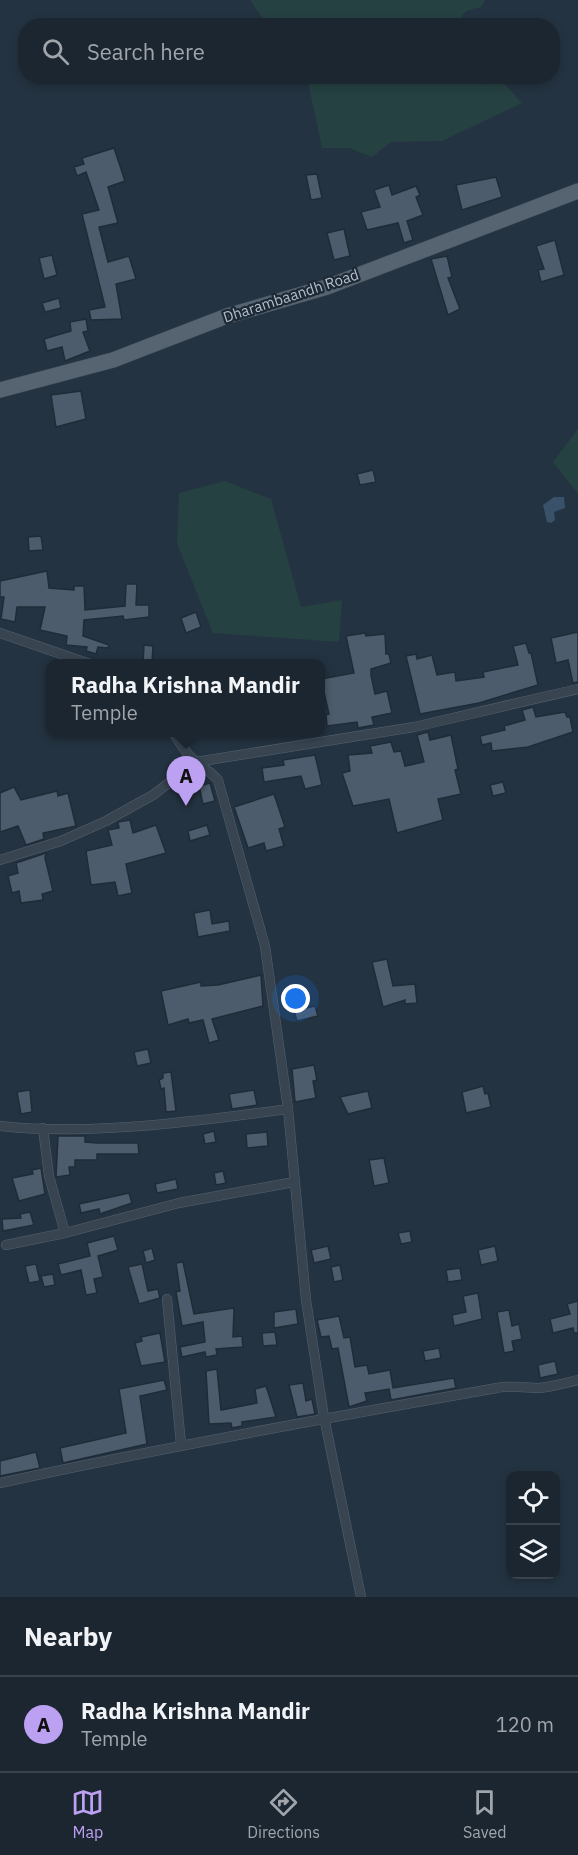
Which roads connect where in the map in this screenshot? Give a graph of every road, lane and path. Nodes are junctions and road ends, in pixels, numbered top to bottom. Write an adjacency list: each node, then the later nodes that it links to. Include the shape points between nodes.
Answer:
1 (578, 191): 2 (main road, Dharambaandh Road, via 327,287 227,316 113,360)
2 (0, 390)
3 (0, 633): 4 (street)
4 (78, 659)
5 (578, 689): 7 (street, via 414,727)
6 (177, 737): 7 (street)
7 (196, 762): 8 (street, via 153,795 106,821 61,841); 9 (street, via 218,780 241,855 265,946)
8 (0, 860)
9 (288, 1108): 11 (street, via 222,1118); 12 (street)
10 (0, 1126): 11 (street)
11 (43, 1128): 13 (street, via 49,1176)
12 (294, 1182): 13 (street, via 179,1203); 17 (street, via 306,1300)
13 (65, 1233): 14 (street)
14 (6, 1245)
15 (167, 1299): 18 (street)
16 (578, 1380): 17 (street, via 540,1388 501,1387)
17 (324, 1417): 18 (street); 20 (street)
18 (181, 1444): 19 (street)
19 (0, 1483)
20 (361, 1597)

